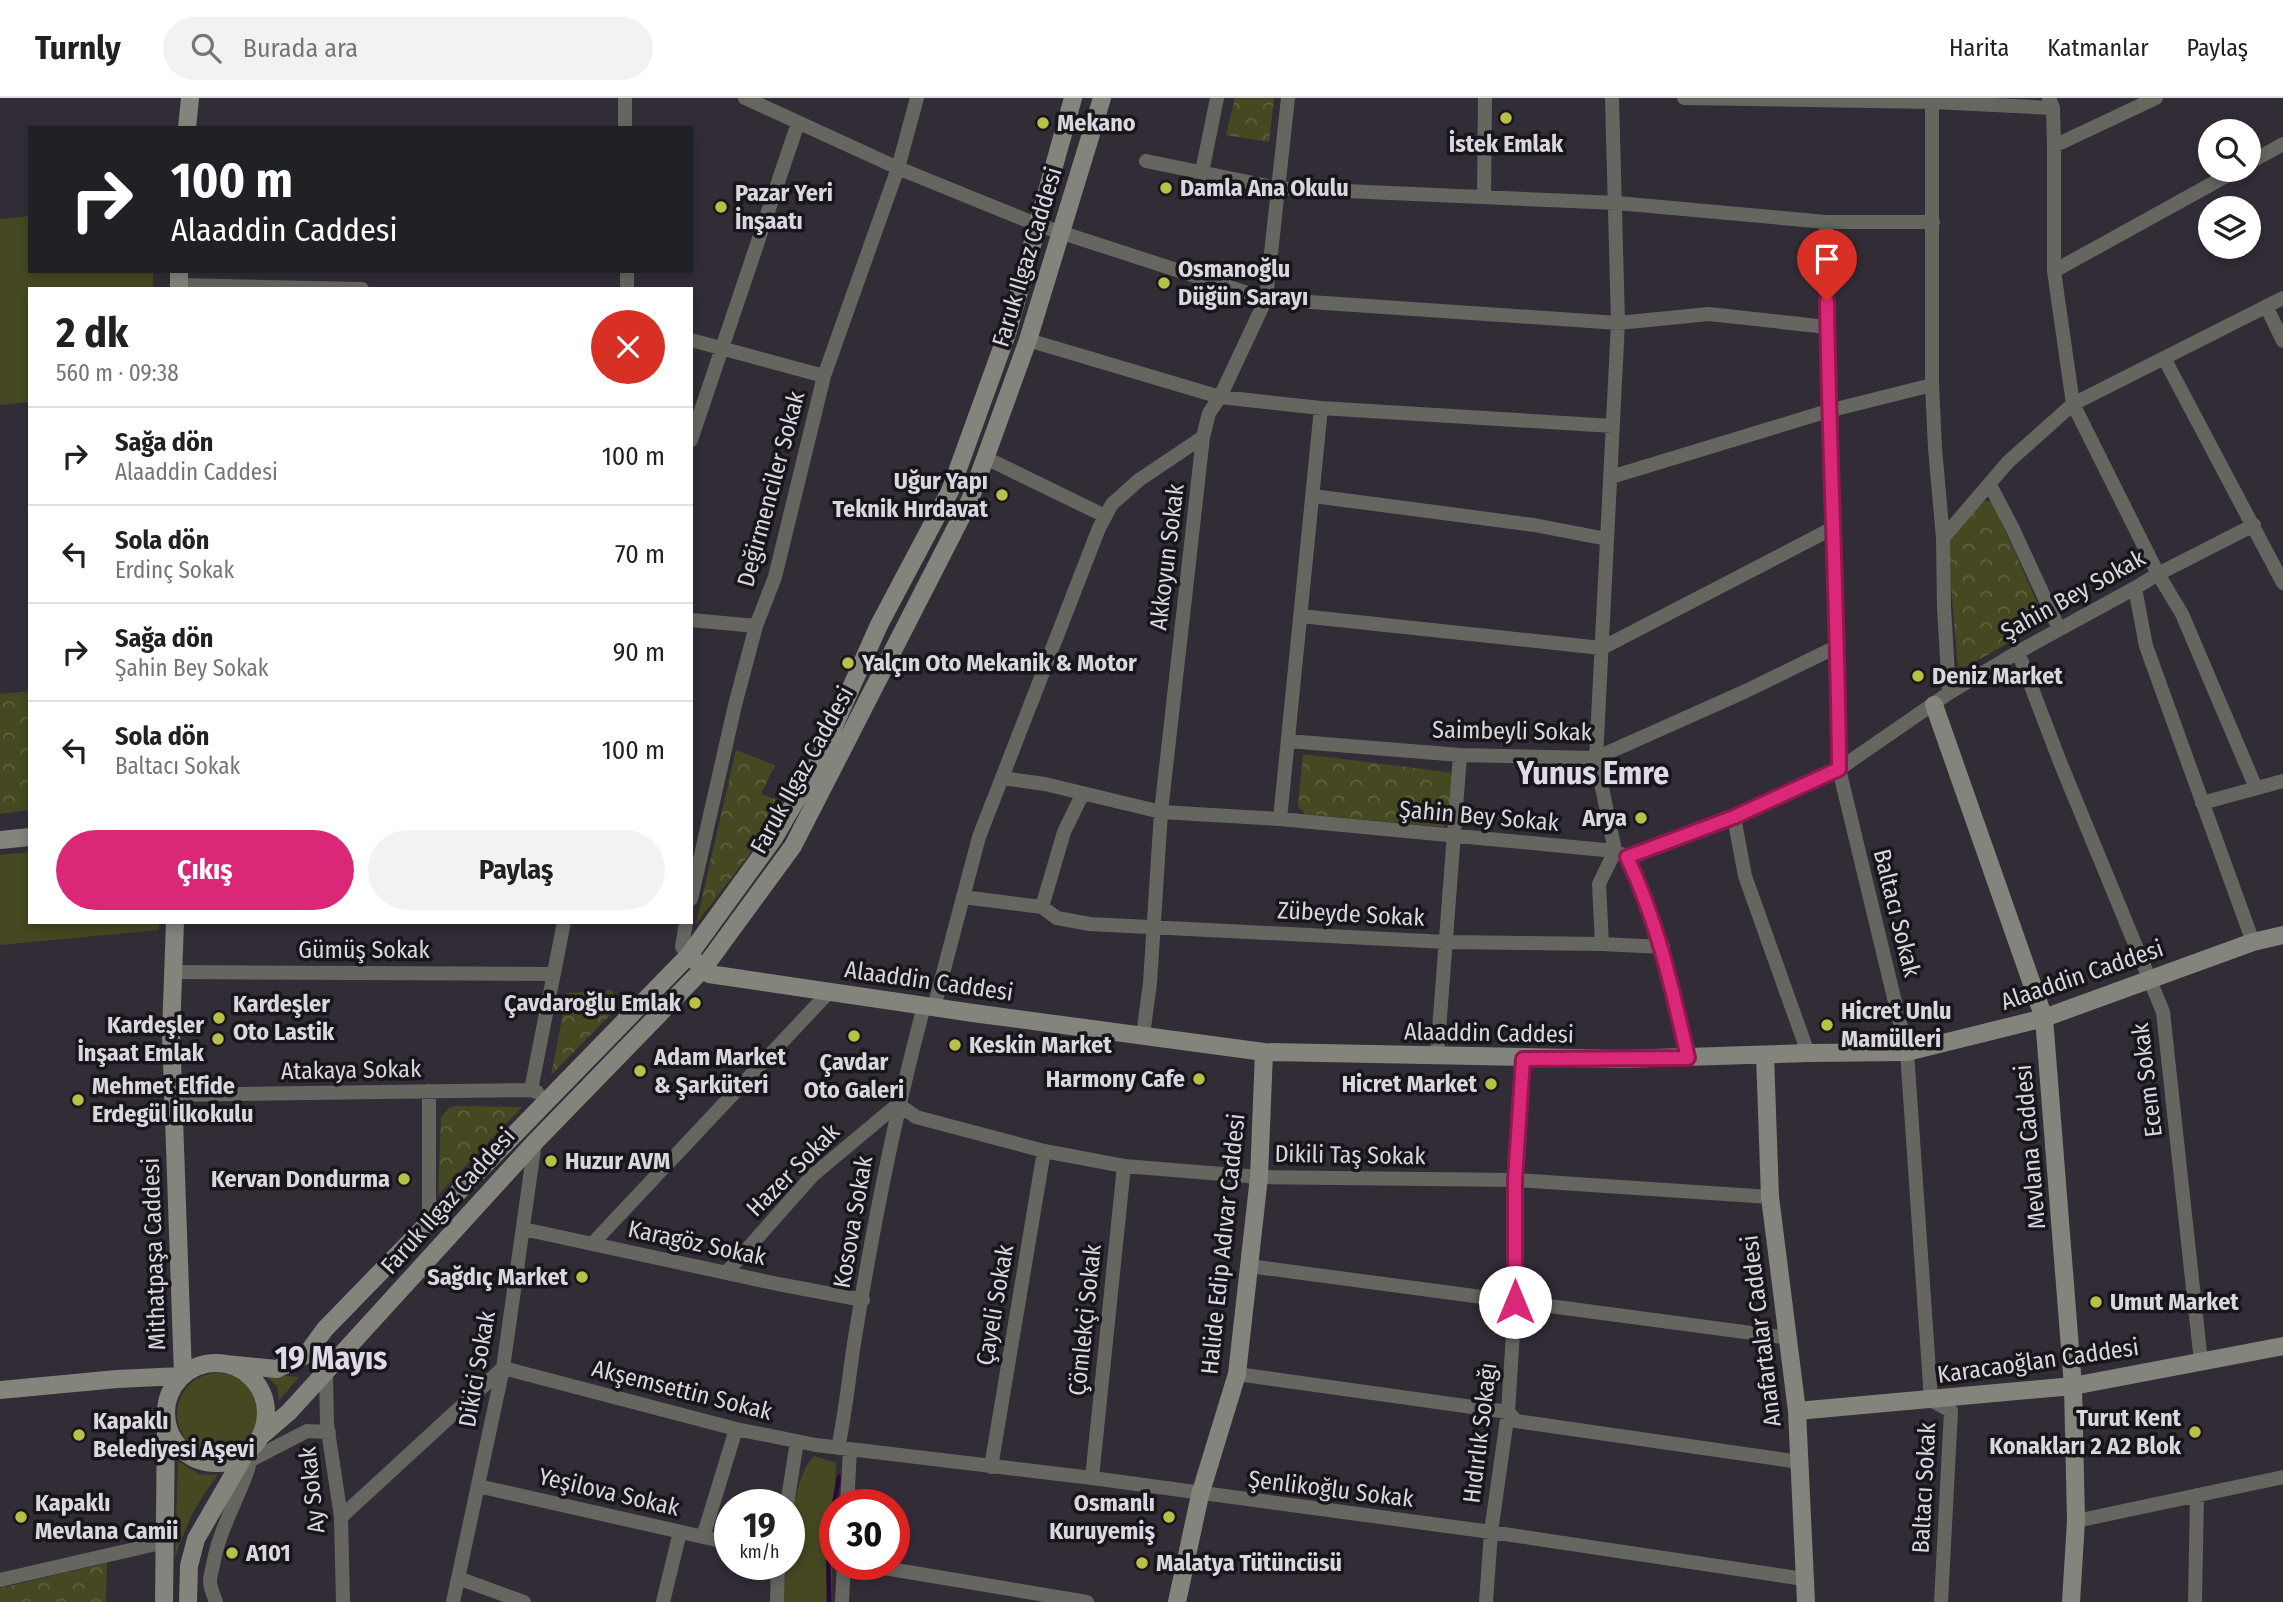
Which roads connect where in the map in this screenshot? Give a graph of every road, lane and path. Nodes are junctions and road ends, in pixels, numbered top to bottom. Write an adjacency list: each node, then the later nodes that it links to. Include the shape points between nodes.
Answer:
1 (190, 98): 17 (street)
2 (625, 98): 18 (street)
3 (745, 98): 16 (street)
4 (917, 98): 23 (street, Değirmenciler Sokak)
5 (1073, 98): 31 (street, Faruk Ilgaz Caddesi)
6 (1102, 98): 32 (street, Faruk Ilgaz Caddesi)
7 (1217, 98): 24 (street)
8 (1288, 98): 26 (street, Akkoyun Sokak)
9 (1485, 98): 27 (street)
10 (1612, 98): 28 (street)
11 (1684, 98): 12 (street)
12 (1744, 98): 14 (street)
13 (2156, 98): 20 (street)
14 (1932, 102): 15 (street); 30 (street)
15 (2051, 103): 20 (street)
16 (798, 123): 23 (street); 44 (street)
17 (187, 126)
18 (625, 126)
19 (2283, 144): 21 (street)
20 (2054, 146): 33 (street)
21 (2261, 156)
22 (1146, 161): 24 (street)
23 (898, 168): 31 (street); 46 (street, Değirmenciler Sokak)
24 (1202, 172): 26 (street)
25 (2215, 182): 33 (street)
26 (1278, 188): 27 (street); 37 (street, Akkoyun Sokak)
27 (1484, 197): 28 (street)
28 (1617, 203): 29 (street); 39 (street)
29 (1826, 222): 30 (street); 40 (street, Baltacı Sokak)
30 (1933, 222): 47 (street)
31 (1038, 225): 32 (street); 104 (street, Faruk Ilgaz Caddesi, via 1008,331 950,491 879,625 817,764 774,838)
32 (1061, 233): 37 (street); 42 (street, Faruk Ilgaz Caddesi)
33 (2054, 271): 49 (street)
34 (179, 282): 35 (street)
35 (310, 287)
36 (2283, 298): 38 (street)
37 (1266, 299): 39 (street); 48 (street, Akkoyun Sokak)
38 (2266, 306): 43 (street); 45 (street)
39 (1618, 323): 40 (street, via 1709,314); 52 (street)
40 (1827, 327): 51 (street, Baltacı Sokak)
41 (693, 340): 44 (street)
42 (1028, 340): 48 (street); 55 (street, Faruk Ilgaz Caddesi)
43 (2283, 341)
44 (723, 348): 46 (street); 53 (street)
45 (2164, 358): 49 (street); 60 (street)
46 (824, 376): 69 (street, Değirmenciler Sokak, via 775,577)
47 (1933, 385): 51 (street); 62 (street)
48 (1220, 397): 50 (street); 54 (street, Akkoyun Sokak, via 1209,413)
49 (2073, 404): 57 (street, via 2008,462); 64 (street)
50 (1321, 408): 52 (street); 58 (street)
51 (1828, 411): 56 (street); 61 (street, Baltacı Sokak)
52 (1613, 426): 56 (street)
53 (693, 434)
54 (1203, 437): 59 (street, Kosova Sokak, via 1139,480 1112,503); 85 (street, Akkoyun Sokak)
55 (986, 458): 59 (street); 105 (street, Faruk Ilgaz Caddesi, via 971,500 793,846)
56 (1611, 477): 63 (street)
57 (1990, 485): 62 (street); 70 (street)
58 (1313, 496): 63 (street); 67 (street)
59 (1105, 516): 80 (street, Kosova Sokak)
60 (2254, 525): 64 (street, Şahin Bey Sokak); 65 (street)
61 (1833, 528): 71 (street, Baltacı Sokak); 72 (street)
62 (1943, 538): 74 (street)
63 (1607, 539): 72 (street)
64 (2158, 573): 66 (street, Şahin Bey Sokak); 82 (street, via 2182,614)
65 (2283, 583)
66 (2135, 588): 70 (street, Şahin Bey Sokak); 84 (street, via 2146,646)
67 (1301, 616): 72 (street); 76 (street)
68 (693, 620): 69 (street)
69 (756, 626): 92 (street, Değirmenciler Sokak)
70 (2059, 629): 73 (street, Şahin Bey Sokak)
71 (1838, 646): 78 (street, Saimbeyli Sokak); 79 (street, Baltacı Sokak)
72 (1602, 648): 78 (street)
73 (2018, 652): 74 (street, Şahin Bey Sokak); 108 (street, Ecem Sokak)
74 (1949, 693): 75 (street, Şahin Bey Sokak)
75 (1934, 705): 79 (street, Şahin Bey Sokak); 111 (street, Mevlana Caddesi)
76 (1288, 741): 77 (street, Saimbeyli Sokak); 87 (street)
77 (1460, 755): 78 (street, Saimbeyli Sokak); 89 (street)
78 (1596, 758): 91 (street)
79 (1839, 769): 86 (street, Şahin Bey Sokak); 114 (street, Baltacı Sokak)
80 (1002, 778): 83 (street, Şahin Bey Sokak); 93 (street, Kosova Sokak)
81 (2283, 781): 82 (street)
82 (2256, 788): 84 (street)
83 (1083, 793): 85 (street, Şahin Bey Sokak); 94 (street, via 1064,832)
84 (2202, 803): 101 (street)
85 (1161, 812): 87 (street, Şahin Bey Sokak); 98 (street, Akkoyun Sokak)
86 (1734, 817): 91 (street, Şahin Bey Sokak); 115 (street, via 1745,876)
87 (1279, 819): 89 (street, Şahin Bey Sokak)
88 (28, 836): 90 (street)
89 (1455, 837): 91 (street, Şahin Bey Sokak); 100 (street)
90 (0, 840)
91 (1621, 854): 102 (street, via 1599,884); 103 (street, via 1646,898)
92 (693, 890)
93 (963, 897): 94 (street, Zübeyde Sokak); 110 (street, Kosova Sokak)
94 (1042, 907): 98 (street, Zübeyde Sokak, via 1057,918 1090,924)
95 (175, 924): 106 (street, Mithatpaşa Caddesi)
96 (564, 924): 107 (street)
97 (686, 924): 104 (street, via 682,947)
98 (1154, 927): 100 (street, Zübeyde Sokak); 112 (street, Akkoyun Sokak)
99 (2283, 935): 101 (street, Alaaddin Caddesi)
100 (1446, 942): 102 (street, Zübeyde Sokak); 117 (street)
101 (2253, 942): 108 (street, Alaaddin Caddesi)
102 (1602, 944): 103 (street, Zübeyde Sokak)
103 (1662, 947): 118 (street)
104 (689, 955): 105 (street, Alaaddin Caddesi); 122 (street, Faruk Ilgaz Caddesi)
105 (704, 969): 109 (street, Alaaddin Caddesi, via 709,974); 124 (street, Faruk Ilgaz Caddesi)
106 (173, 972): 107 (street, Gümüş Sokak); 121 (street, Mithatpaşa Caddesi)
107 (554, 974): 122 (street)
108 (2148, 979): 111 (street, Alaaddin Caddesi); 139 (street, Ecem Sokak, via 2164,1012)
109 (830, 991): 110 (street, Alaaddin Caddesi); 132 (street)
110 (929, 1006): 112 (street, Alaaddin Caddesi); 123 (street, Kosova Sokak)
111 (2044, 1018): 114 (street, Alaaddin Caddesi); 145 (street, Mevlana Caddesi)
112 (1143, 1035): 113 (street, Alaaddin Caddesi)
113 (1264, 1052): 117 (street, Alaaddin Caddesi); 127 (street, Halide Edip Adıvar Caddesi)
114 (1907, 1052): 115 (street, Alaaddin Caddesi); 147 (street, Baltacı Sokak)
115 (1808, 1053): 116 (street, Alaaddin Caddesi)
116 (1765, 1055): 118 (street, Alaaddin Caddesi); 129 (street, Anafartalar Caddesi)
117 (1437, 1056): 119 (street, Alaaddin Caddesi)
118 (1688, 1058): 119 (street, Alaaddin Caddesi)
119 (1523, 1059): 128 (street, Hıdırlık Sokağı)
120 (429, 1091): 121 (street, Atakaya Sokak); 122 (street, Atakaya Sokak); 130 (street, via 429,1208)
121 (173, 1095): 144 (street, Mithatpaşa Caddesi)
122 (538, 1095): 130 (street, Faruk Ilgaz Caddesi)
123 (898, 1104): 125 (street, Dikili Taş Sokak, via 916,1117); 134 (street, Hazer Sokak, via 812,1176); 135 (street, Kosova Sokak)
124 (535, 1142): 131 (street, Dikici Sokak); 142 (street, Faruk Ilgaz Caddesi)
125 (1044, 1151): 126 (street, Dikili Taş Sokak); 157 (street, Çayeli Sokak)
126 (1124, 1166): 127 (street, Dikili Taş Sokak); 159 (street, Çömlekçi Sokak)
127 (1259, 1177): 128 (street, Dikili Taş Sokak); 133 (street, Halide Edip Adıvar Caddesi)
128 (1515, 1180): 129 (street, Dikili Taş Sokak); 136 (street, Hıdırlık Sokağı)
129 (1770, 1197): 137 (street, Anafartalar Caddesi)
130 (436, 1216): 140 (street, Faruk Ilgaz Caddesi, via 325,1329 306,1355 276,1369)
131 (523, 1229): 132 (street, Karagöz Sokak); 141 (street, Dikici Sokak)
132 (592, 1244): 134 (street, Karagöz Sokak)
133 (1249, 1266): 136 (street); 143 (street, Halide Edip Adıvar Caddesi)
134 (726, 1273): 135 (street, Karagöz Sokak)
135 (863, 1300): 154 (street, Kosova Sokak)
136 (1515, 1302): 137 (street); 149 (street, Hıdırlık Sokağı)
137 (1789, 1338): 148 (street, Anafartalar Caddesi)
138 (2283, 1346): 139 (street, Karacaoğlan Caddesi)
139 (2201, 1362): 145 (street, Karacaoğlan Caddesi)
140 (226, 1364): 144 (street, via 196,1366); 155 (street, via 247,1374 262,1391 266,1421)
141 (503, 1368): 151 (street, Akşemsettin Sokak); 160 (street, Dikici Sokak); 165 (street)
142 (326, 1374): 152 (street, Ay Sokak); 155 (street, Faruk Ilgaz Caddesi)
143 (1237, 1374): 149 (street); 163 (street, Halide Edip Adıvar Caddesi)
144 (182, 1375): 146 (street); 150 (street, via 171,1390)
145 (2073, 1386): 147 (street, Karacaoğlan Caddesi); 166 (street, Mevlana Caddesi)
146 (0, 1390)
147 (1931, 1400): 148 (street, Karacaoğlan Caddesi); 191 (street, Baltacı Sokak, via 1951,1411)
148 (1797, 1411): 156 (street, Anafartalar Caddesi)
149 (1508, 1412): 156 (street, via 1517,1421); 168 (street, Hıdırlık Sokağı)
150 (166, 1423): 155 (street, via 182,1452 196,1460 229,1462); 171 (street)
151 (736, 1429): 153 (street, Akşemsettin Sokak); 169 (street)
152 (329, 1432): 155 (street, via 307,1431); 165 (street, Ay Sokak)
153 (797, 1441): 154 (street, Akşemsettin Sokak); 161 (street)
154 (844, 1449): 157 (street, Şenlikoğlu Sokak); 162 (street, Kosova Sokak)
155 (253, 1450): 179 (street, via 196,1539 189,1566); 180 (street, via 215,1553 210,1581)
156 (1800, 1462): 174 (street, Anafartalar Caddesi)
157 (991, 1467): 159 (street, Şenlikoğlu Sokak)
158 (2283, 1477): 164 (street)
159 (1093, 1478): 163 (street, Şenlikoğlu Sokak)
160 (478, 1486): 167 (street, Yeşilova Sokak); 173 (street, Dikici Sokak)
161 (790, 1489)
162 (846, 1489)
163 (1200, 1494): 168 (street, Şenlikoğlu Sokak); 188 (street, Halide Edip Adıvar Caddesi)
164 (2197, 1495): 166 (street); 193 (street)
165 (341, 1517): 181 (street, Ay Sokak)
166 (2076, 1521): 192 (street, Mevlana Caddesi)
167 (680, 1532): 169 (street, Yeşilova Sokak); 184 (street)
168 (1491, 1532): 174 (street, Şenlikoğlu Sokak); 189 (street, Hıdırlık Sokağı)
169 (703, 1537): 170 (street, Yeşilova Sokak)
170 (714, 1539)
171 (165, 1542): 175 (street); 178 (street)
172 (910, 1572): 187 (street)
173 (458, 1578): 182 (street, Dikici Sokak); 183 (street)
174 (1804, 1579): 190 (street, Anafartalar Caddesi)
175 (0, 1580)
176 (777, 1580): 185 (street)
177 (843, 1580): 186 (street)
178 (164, 1602)
179 (188, 1602)
180 (216, 1602)
181 (343, 1602)
182 (453, 1602)
183 (524, 1602)
184 (663, 1602)
185 (776, 1602)
186 (842, 1602)
187 (1087, 1602)
188 (1177, 1602)
189 (1486, 1602)
190 (1806, 1602)
191 (1941, 1602)
192 (2071, 1602)
193 (2195, 1602)

